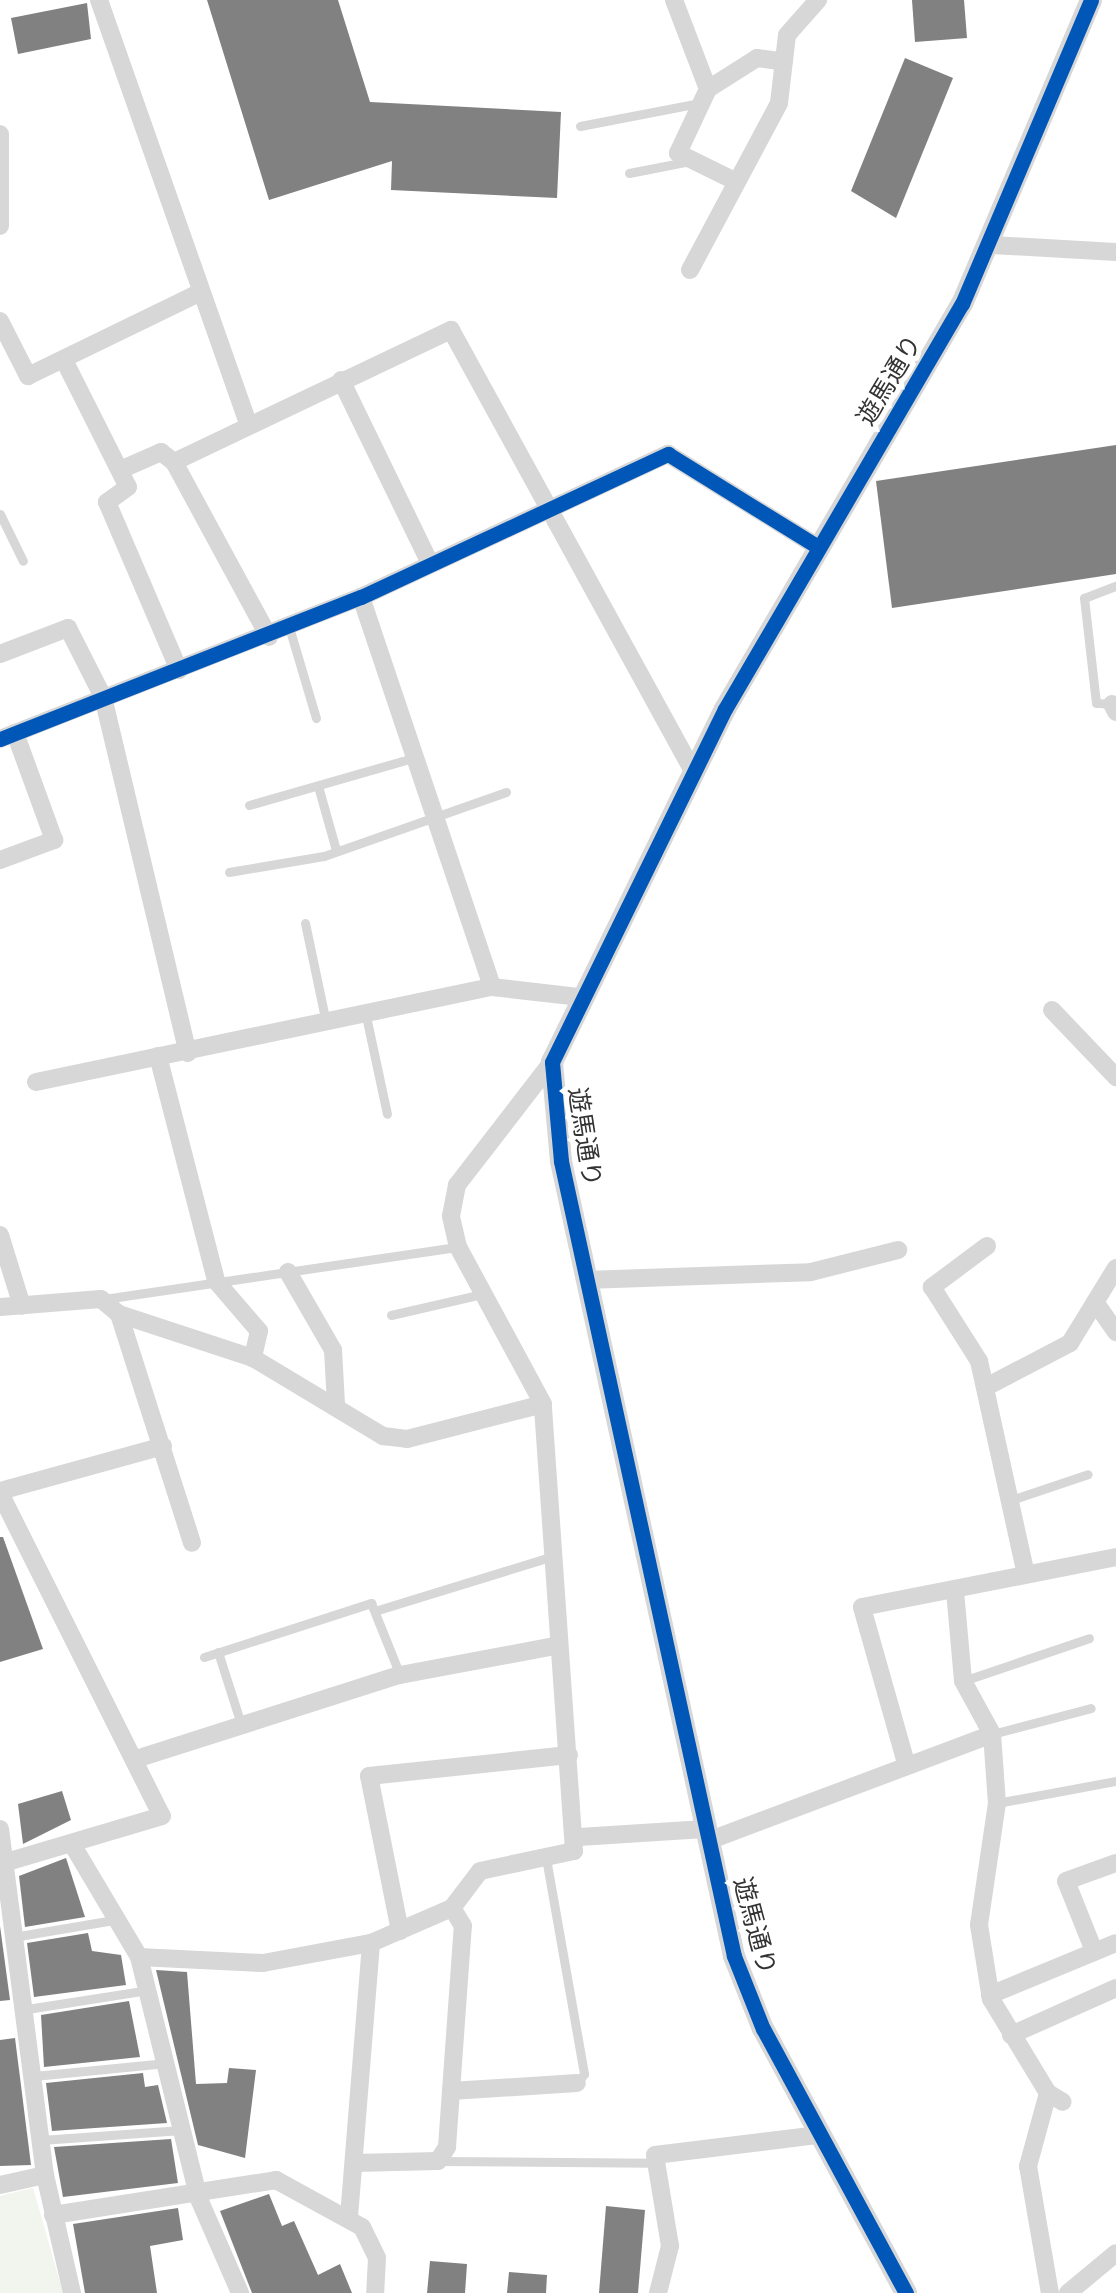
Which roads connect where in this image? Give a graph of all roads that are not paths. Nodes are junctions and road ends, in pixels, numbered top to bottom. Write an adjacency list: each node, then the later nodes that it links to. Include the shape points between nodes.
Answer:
1 (99, 0): 16 (street)
2 (674, 0): 6 (street)
3 (818, 0): 5 (street, via 786,35)
4 (1092, 0): 13 (street, 遊馬通り)
5 (784, 62): 6 (street, via 757,58); 11 (street, via 779,104)
6 (705, 96): 7 (lane); 9 (street, via 678,153)
7 (580, 126)
8 (0, 134): 12 (street)
9 (693, 160): 10 (lane); 11 (street)
10 (629, 173)
11 (735, 181): 15 (street)
12 (0, 226)
13 (992, 245): 14 (street); 25 (street, 遊馬通り)
14 (1116, 252)
15 (690, 270)
16 (201, 292): 18 (street); 20 (street)
17 (0, 321): 18 (street, via 28,376)
18 (64, 360): 22 (street)
19 (341, 380): 20 (street); 23 (street, via 451,330); 27 (street)
20 (249, 425): 21 (street)
21 (174, 462): 22 (street, via 161,452); 31 (street)
22 (120, 470): 33 (street, via 128,487 107,502)
23 (547, 511): 25 (street, via 668,454); 27 (street); 39 (street)
24 (0, 514): 26 (lane)
25 (818, 547): 39 (street, 遊馬通り)
26 (23, 561)
27 (430, 563): 29 (street)
28 (1116, 586): 35 (lane, via 1084,598 1096,703)
29 (361, 598): 30 (street); 38 (street)
30 (290, 627): 31 (street); 36 (lane)
31 (270, 637): 33 (street)
32 (0, 654): 34 (street, via 68,628)
33 (179, 670): 34 (street)
34 (103, 697): 37 (street); 53 (street)
35 (1114, 708)
36 (316, 718)
37 (8, 736): 45 (street, via 54,840)
38 (409, 760): 40 (lane); 43 (street)
39 (694, 773): 49 (street, 遊馬通り)
40 (318, 786): 42 (lane); 44 (lane)
41 (506, 792): 43 (lane)
42 (250, 805)
43 (430, 816): 44 (lane); 48 (street)
44 (336, 850): 46 (lane)
45 (0, 860)
46 (229, 872)
47 (304, 923): 52 (lane)
48 (492, 988): 49 (street); 51 (street)
49 (580, 997): 55 (street, 遊馬通り)
50 (1052, 1010): 56 (street)
51 (366, 1016): 52 (street); 58 (lane)
52 (327, 1025): 53 (street)
53 (188, 1053): 54 (street)
54 (158, 1056): 57 (street); 66 (street)
55 (552, 1062): 61 (street, via 457,1186); 65 (street, 遊馬通り)
56 (1116, 1076)
57 (36, 1082)
58 (386, 1114)
59 (0, 1235): 70 (street)
60 (987, 1246): 76 (street, via 932,1287)
61 (458, 1247): 64 (lane); 67 (street)
62 (898, 1250): 65 (street, via 811,1272)
63 (1116, 1268): 69 (street)
64 (288, 1272): 66 (lane); 77 (street, via 333,1350)
65 (586, 1280): 104 (street, 遊馬通り)
66 (218, 1283): 68 (lane); 75 (street, via 259,1331)
67 (482, 1294): 73 (lane); 78 (street)
68 (101, 1299): 70 (street); 72 (street)
69 (1095, 1302): 74 (street); 76 (street, via 1070,1344)
70 (22, 1306): 71 (street)
71 (0, 1308)
72 (119, 1314): 75 (street); 79 (street)
73 (391, 1315)
74 (1116, 1332)
75 (252, 1358): 77 (street)
76 (986, 1387): 82 (street)
77 (336, 1403): 78 (street, via 383,1436 407,1439)
78 (544, 1404): 85 (street, via 556,1509)
79 (163, 1446): 81 (street); 83 (street)
80 (1088, 1474): 82 (lane)
81 (0, 1492): 99 (street)
82 (1005, 1502): 86 (street)
83 (192, 1542)
84 (1116, 1557): 86 (street)
85 (550, 1558): 88 (lane); 90 (street)
86 (1025, 1571): 87 (street)
87 (955, 1591): 94 (street); 100 (street, via 862,1607)
88 (378, 1610): 91 (lane, via 371,1603); 93 (lane)
89 (1089, 1638): 94 (lane)
90 (555, 1646): 93 (street); 98 (street)
91 (218, 1652): 92 (lane); 96 (lane)
92 (204, 1657)
93 (400, 1675): 96 (street)
94 (963, 1681): 97 (street)
95 (1091, 1708): 97 (lane)
96 (241, 1724): 99 (street)
97 (992, 1734): 100 (street); 102 (street)
98 (569, 1755): 105 (street); 112 (street, via 369,1776)
99 (136, 1759): 106 (street, via 162,1816)
100 (906, 1763): 104 (street)
101 (1116, 1781): 102 (lane)
102 (997, 1804): 120 (street, via 979,1925)
103 (0, 1830): 108 (street)
104 (706, 1835): 105 (street); 128 (street, 遊馬通り, via 747,1996)
105 (580, 1836): 107 (street, via 574,1851)
106 (72, 1844): 108 (street); 111 (street)
107 (546, 1858): 110 (street, via 480,1871); 125 (lane, via 584,2074)
108 (5, 1862): 113 (street)
109 (1116, 1862): 116 (street, via 1066,1881)
110 (452, 1908): 112 (street); 126 (street, via 463,1926)
111 (114, 1920): 113 (lane); 117 (street)
112 (400, 1932): 114 (street)
113 (19, 1936): 121 (street)
114 (371, 1943): 117 (street, via 263,1963); 132 (street)
115 (1116, 1943): 116 (street)
116 (1094, 1951): 120 (street)
117 (139, 1957): 119 (street)
118 (1116, 1988): 122 (street)
119 (148, 1990): 121 (lane); 123 (street)
120 (990, 1995): 122 (street)
121 (27, 2009): 124 (street)
122 (1011, 2035): 144 (street, via 1055,2098 1028,2166)
123 (167, 2063): 124 (lane); 127 (street)
124 (34, 2076): 129 (street)
125 (577, 2083): 126 (street)
126 (451, 2091): 130 (street)
127 (182, 2130): 129 (lane); 135 (street)
128 (817, 2135): 131 (street); 143 (street, 遊馬通り)
129 (41, 2140): 133 (street)
130 (438, 2161): 131 (lane); 132 (street)
131 (651, 2162): 142 (street, via 670,2246)
132 (354, 2163): 137 (street)
133 (45, 2175): 134 (street); 136 (street)
134 (0, 2185)
135 (199, 2199): 136 (street); 137 (street, via 260,2176); 140 (street)
136 (53, 2216): 139 (street)
137 (349, 2217): 141 (street, via 377,2258)
138 (1116, 2253): 145 (street)
139 (72, 2293)
140 (240, 2293)
141 (375, 2293)
142 (658, 2293)
143 (906, 2293)
144 (1050, 2293)
145 (1068, 2293)

